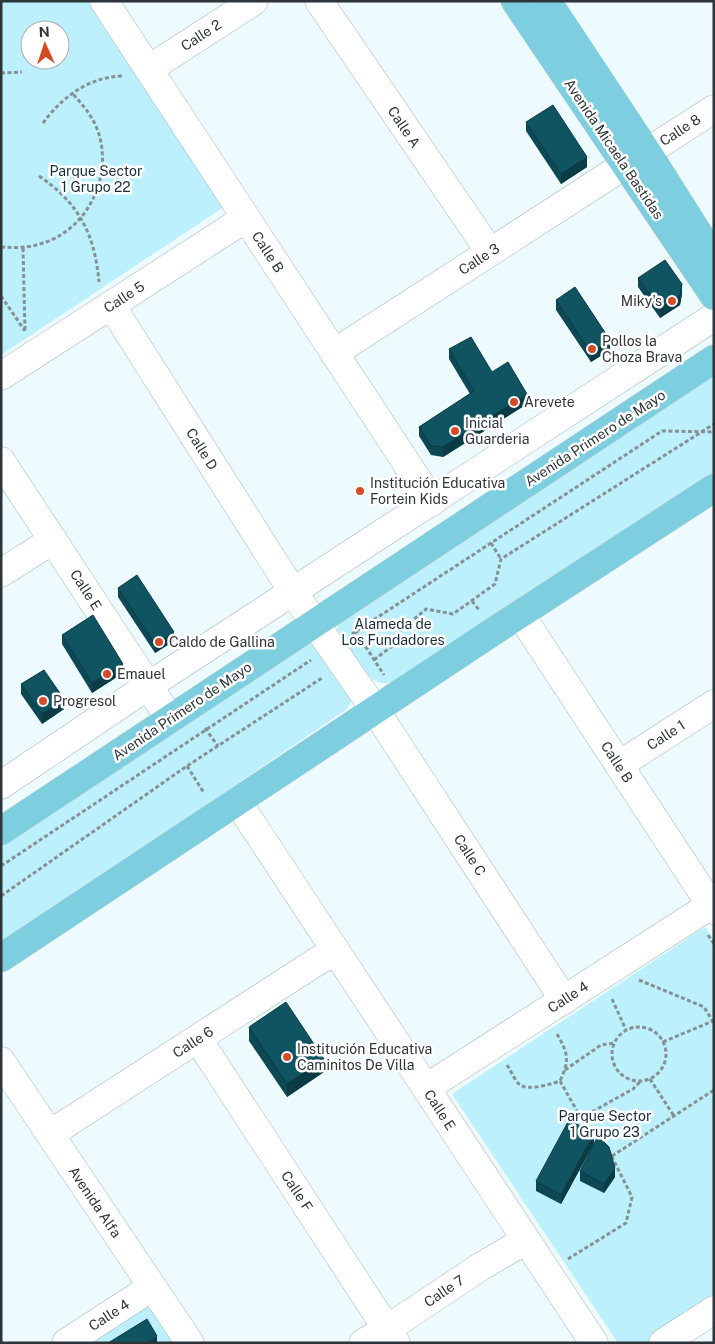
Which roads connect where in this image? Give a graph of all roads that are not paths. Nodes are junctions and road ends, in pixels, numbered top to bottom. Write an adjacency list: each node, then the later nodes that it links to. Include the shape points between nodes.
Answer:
1 (104, 1): 6 (street, Calle B)
2 (254, 1): 6 (street, Calle 2)
3 (319, 1): 10 (street, Calle A)
4 (515, 1): 8 (main road, Avenida Micaela Bastidas)
5 (547, 1): 8 (main road, Avenida Micaela Bastidas)
6 (139, 73): 9 (street, Calle B)
7 (714, 109): 8 (street, Calle 8)
8 (636, 159): 10 (street, Calle 3); 11 (main road, Avenida Micaela Bastidas); 12 (main road, Avenida Micaela Bastidas)
9 (246, 218): 13 (street, Calle 5); 15 (street, Calle B)
10 (490, 252): 15 (street, Calle 3)
11 (714, 258)
12 (714, 296)
13 (111, 305): 17 (street, Calle 5, via 27,340); 23 (street, Calle D)
14 (714, 317): 20 (street)
15 (334, 353): 20 (street, Calle B)
16 (714, 359): 25 (main road, Avenida Primero de Mayo)
17 (1, 376)
18 (1, 461): 21 (street, Calle E)
19 (714, 488): 24 (main road)
20 (432, 502): 23 (street)
21 (53, 540): 22 (street); 26 (street, Calle E)
22 (1, 573)
23 (293, 592): 25 (street, Calle D); 26 (street)
24 (520, 614): 28 (main road); 30 (street, Calle B)
25 (315, 623): 28 (street, Calle C); 29 (main road, Avenida Primero de Mayo)
26 (148, 686): 29 (street, Calle E); 31 (street)
27 (714, 704): 30 (street, Calle 1)
28 (375, 710): 32 (main road); 37 (street, Calle C)
29 (170, 719): 33 (main road, Avenida Primero de Mayo)
30 (619, 765): 34 (street, Calle B)
31 (1, 786)
32 (228, 808): 35 (street, Calle E); 36 (main road)
33 (1, 831)
34 (712, 908): 37 (street, Calle 4)
35 (336, 951): 38 (street, Calle 6); 40 (street, Calle E)
36 (1, 958)
37 (564, 1000): 40 (street, Calle 4)
38 (198, 1039): 41 (street, Calle 6); 45 (street, Calle F)
39 (1, 1061): 41 (street, Avenida Alfa)
40 (426, 1088): 42 (street, Calle E)
41 (50, 1134): 43 (street, Avenida Alfa)
42 (526, 1240): 45 (street, Calle 7, via 480,1267); 49 (street, Calle E)
43 (152, 1287): 46 (street, Calle 4); 47 (street, Avenida Alfa)
44 (714, 1310): 50 (street)
45 (392, 1336): 48 (street, Calle 7)
46 (66, 1343)
47 (190, 1343)
48 (363, 1343)
49 (594, 1343)
50 (663, 1343)

